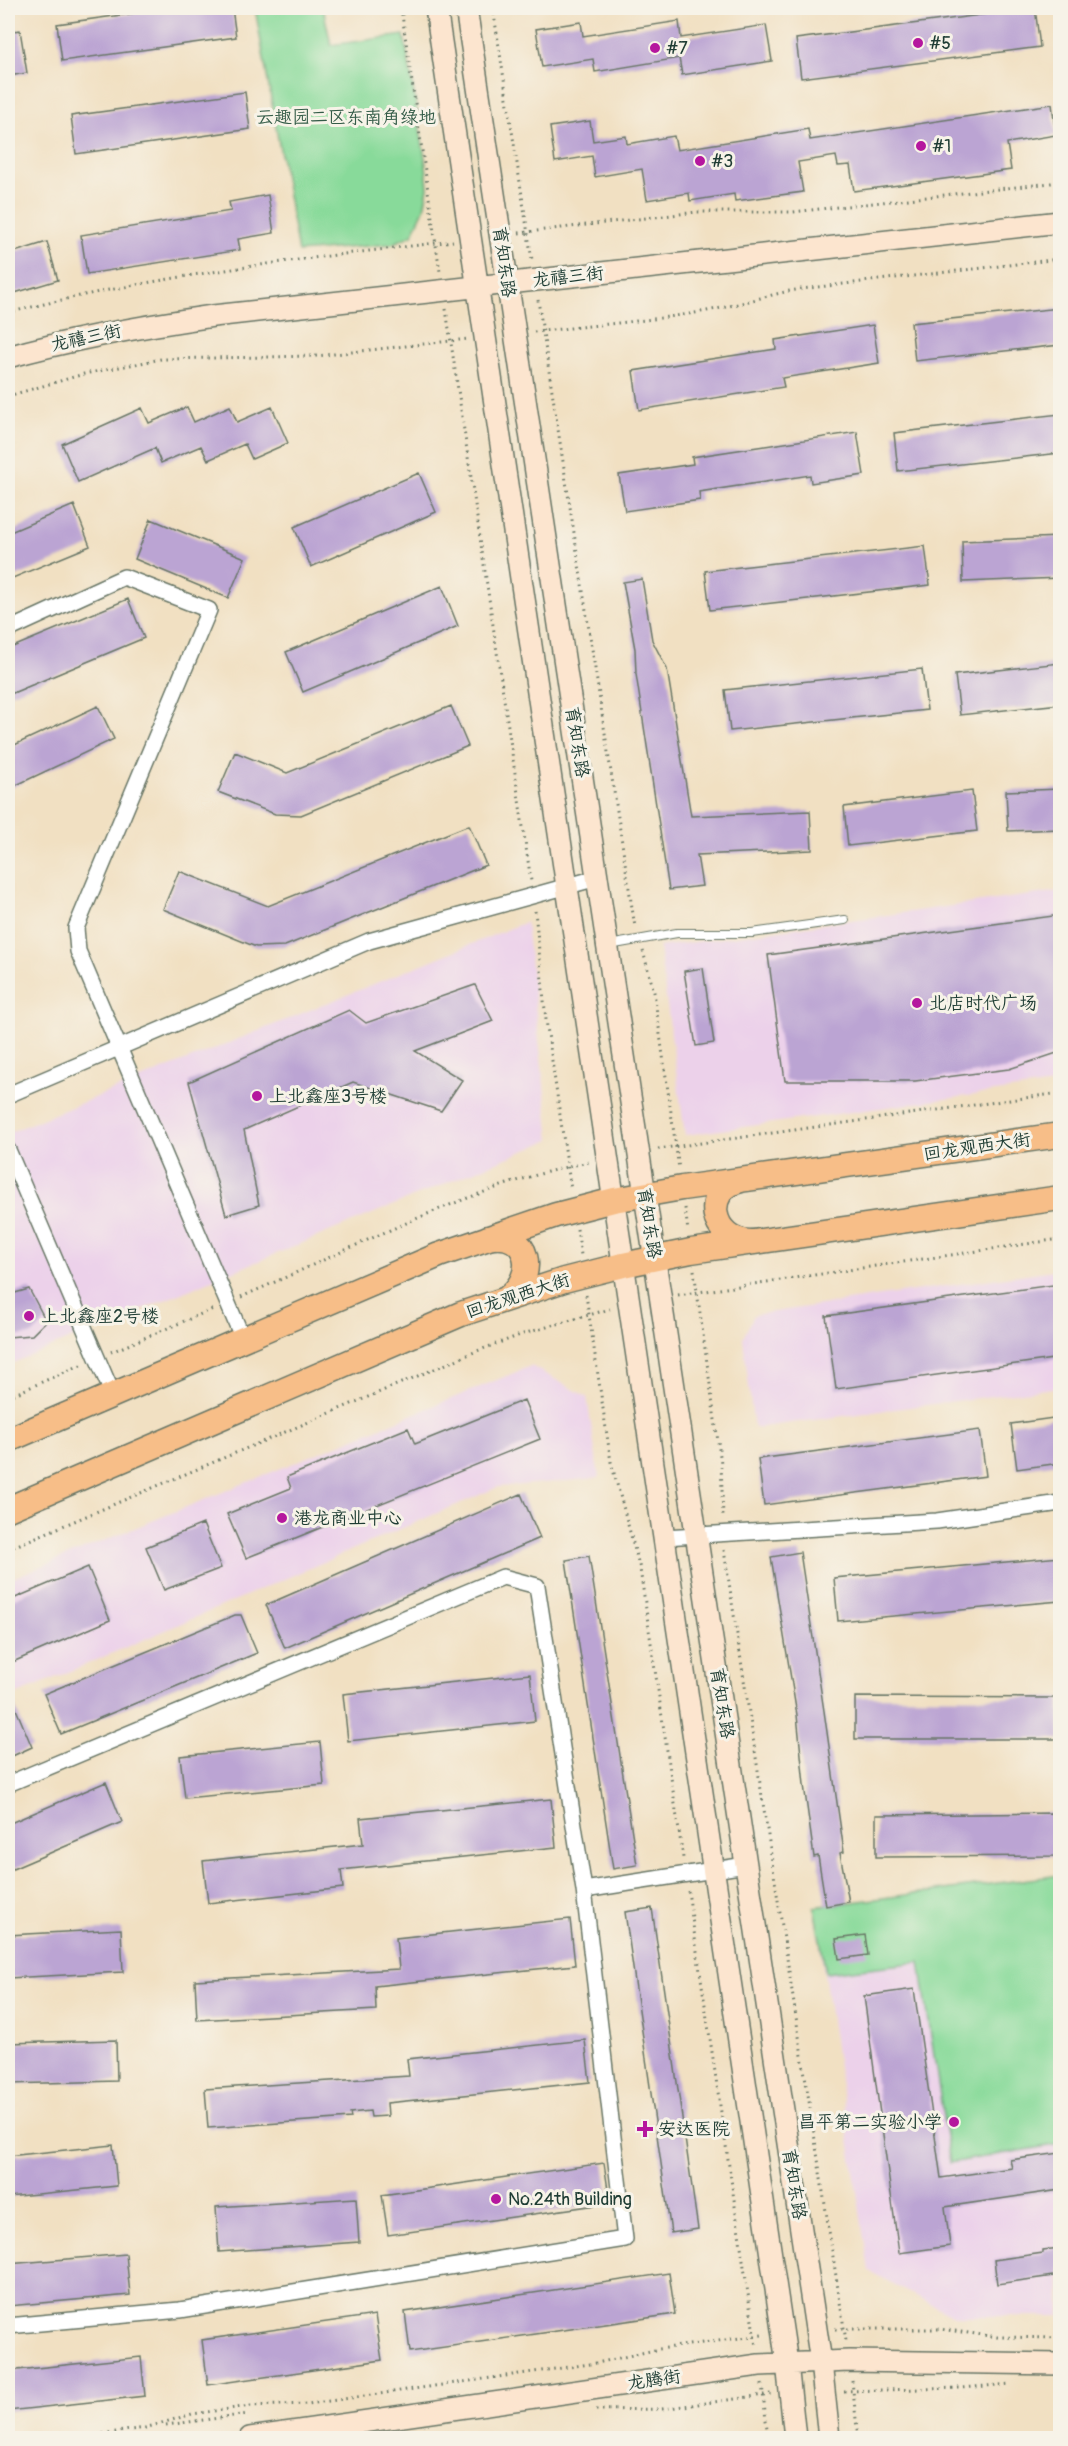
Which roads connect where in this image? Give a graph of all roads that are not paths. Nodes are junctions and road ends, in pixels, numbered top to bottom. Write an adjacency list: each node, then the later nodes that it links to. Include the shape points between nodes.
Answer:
1 (436, 8): 5 (main road, 育知东路)
2 (466, 8): 4 (main road, 育知东路)
3 (1060, 222): 4 (main road, 龙禧三街)
4 (508, 284): 5 (main road, 龙禧三街); 8 (main road, 育知东路)
5 (478, 287): 6 (main road, 龙禧三街, via 152,325); 9 (main road, 育知东路)
6 (8, 357)
7 (8, 630): 12 (street, via 124,577 209,610 76,928 78,951)
8 (597, 878): 9 (street); 11 (main road, 育知东路)
9 (567, 886): 12 (street, via 369,941); 19 (main road, 育知东路)
10 (845, 920): 11 (lane, via 752,933 677,933)
11 (607, 945): 17 (main road, 育知东路)
12 (119, 1047): 13 (street); 25 (street)
13 (8, 1095)
14 (1060, 1135): 16 (main road, 回龙观西大街)
15 (8, 1150): 26 (street)
16 (743, 1179): 17 (main road, 回龙观西大街); 21 (main road, via 721,1192 715,1217 726,1234 739,1241)
17 (645, 1194): 19 (main road, 回龙观西大街); 22 (main road, 育知东路)
18 (1060, 1198): 21 (main road, 回龙观西大街)
19 (614, 1200): 20 (main road, 回龙观西大街); 23 (main road, 育知东路)
20 (488, 1238): 24 (main road, via 512,1240 527,1262 522,1282); 25 (main road, 回龙观西大街)
21 (754, 1242): 22 (main road, 回龙观西大街)
22 (654, 1258): 23 (main road, 回龙观西大街); 30 (main road, 育知东路)
23 (623, 1265): 24 (main road, 回龙观西大街); 31 (main road, 育知东路)
24 (506, 1299): 29 (main road, 回龙观西大街, via 461,1314)
25 (243, 1339): 26 (main road, 回龙观西大街)
26 (112, 1395): 27 (main road, 回龙观西大街)
27 (8, 1440)
28 (1060, 1503): 30 (street, via 938,1521)
29 (8, 1509)
30 (696, 1535): 31 (street); 33 (main road, 育知东路)
31 (664, 1537): 34 (main road, 育知东路)
32 (8, 1784): 35 (street, via 503,1577 537,1586)
33 (746, 1865): 34 (street); 37 (main road, 育知东路)
34 (714, 1870): 35 (street); 38 (main road, 育知东路)
35 (584, 1890): 36 (street, via 625,2239 180,2310)
36 (8, 2325)
37 (821, 2362): 38 (main road, 龙腾街); 39 (main road, 龙腾街); 42 (main road, 育知东路)
38 (787, 2363): 40 (main road, 龙腾街); 41 (main road, 育知东路)
39 (1060, 2364)
40 (250, 2439)
41 (795, 2439)
42 (829, 2439)

